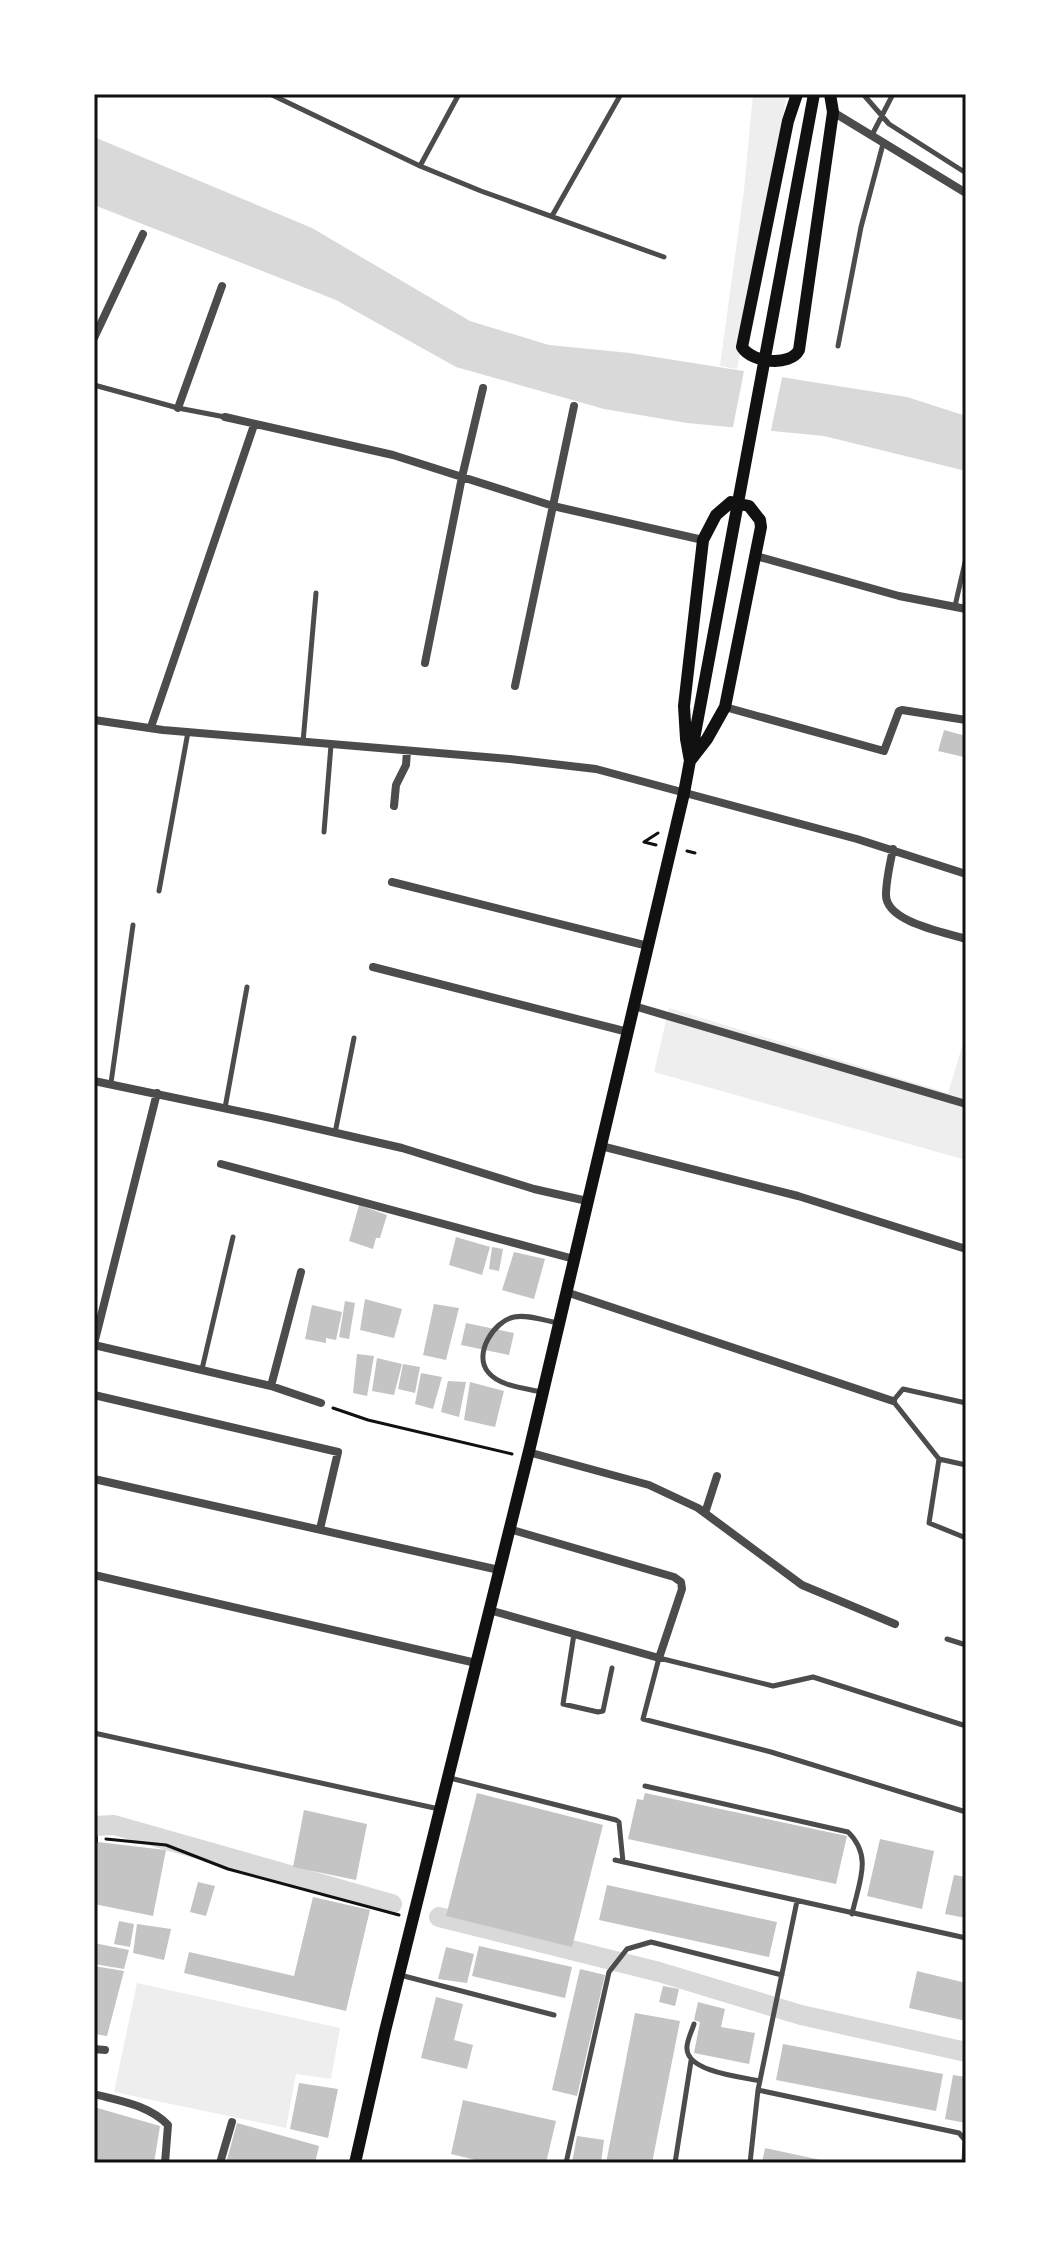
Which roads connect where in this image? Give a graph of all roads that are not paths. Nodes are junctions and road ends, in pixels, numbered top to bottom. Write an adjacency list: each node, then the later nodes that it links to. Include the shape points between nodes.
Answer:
1 (270, 94): 13 (lane)
2 (459, 94): 13 (lane)
3 (621, 94): 16 (lane)
4 (797, 94): 9 (main road, via 742,340 750,356 782,361 799,350)
5 (814, 94): 46 (main road)
6 (830, 94): 9 (main road)
7 (863, 94): 10 (lane)
8 (893, 94): 10 (lane)
9 (833, 112): 11 (street)
10 (881, 114): 11 (lane); 14 (lane)
11 (872, 135): 12 (street)
12 (884, 142): 15 (street); 21 (lane)
13 (420, 166): 16 (lane)
14 (966, 173)
15 (966, 193)
16 (552, 216): 18 (lane)
17 (143, 234): 20 (street)
18 (664, 257)
19 (222, 286): 25 (street)
20 (94, 338)
21 (838, 346)
22 (94, 385): 25 (lane)
23 (483, 388): 28 (street)
24 (574, 406): 29 (street)
25 (178, 408): 26 (lane)
26 (225, 417): 27 (street)
27 (254, 425): 28 (street, via 393,455); 41 (street)
28 (462, 477): 29 (street); 36 (street)
29 (553, 506): 30 (street); 37 (street)
30 (703, 540): 31 (main road, via 724,506 749,506 761,527); 46 (main road, via 684,706)
31 (756, 556): 34 (street); 38 (main road)
32 (966, 558): 34 (lane)
33 (316, 593): 43 (lane)
34 (955, 606): 35 (street)
35 (966, 609)
36 (425, 663)
37 (515, 686)
38 (725, 707): 40 (street, via 884,751 902,710); 46 (main road)
39 (94, 720): 41 (street)
40 (966, 720)
41 (151, 727): 42 (street)
42 (188, 732): 43 (street); 53 (lane)
43 (303, 742): 44 (street)
44 (331, 744): 45 (street); 49 (lane)
45 (407, 751): 47 (street, via 596,769); 48 (street)
46 (690, 761): 47 (main road)
47 (684, 793): 50 (street); 56 (main road)
48 (394, 806)
49 (324, 832)
50 (893, 849): 51 (street); 55 (street, via 888,906 901,918)
51 (966, 874)
52 (392, 882): 56 (street)
53 (159, 891)
54 (133, 925): 63 (lane)
55 (966, 939)
56 (648, 946): 59 (main road)
57 (373, 967): 60 (street)
58 (247, 987): 66 (lane)
59 (634, 1006): 60 (main road); 65 (street)
60 (628, 1032): 68 (main road)
61 (354, 1038): 67 (lane)
62 (94, 1081): 63 (street)
63 (111, 1083): 64 (street)
64 (157, 1093): 66 (street); 77 (street)
65 (966, 1104)
66 (225, 1108): 67 (street)
67 (334, 1134): 70 (street)
68 (601, 1146): 70 (main road); 72 (street, via 798,1196)
69 (221, 1164): 73 (street)
70 (587, 1201): 73 (main road)
71 (233, 1237): 78 (lane)
72 (966, 1249)
73 (574, 1259): 75 (main road)
74 (301, 1272): 79 (street)
75 (566, 1292): 76 (main road); 82 (street)
76 (559, 1323): 80 (main road); 80 (lane, via 515,1316 493,1329 484,1350 489,1374)
77 (94, 1344): 78 (street)
78 (202, 1370): 79 (street)
79 (271, 1386): 83 (street)
80 (542, 1393): 85 (main road)
81 (94, 1395): 91 (street, via 338,1452)
82 (893, 1401): 84 (lane, via 903,1389); 86 (lane)
83 (321, 1403)
84 (966, 1403)
85 (528, 1455): 90 (street, via 649,1485); 92 (main road)
86 (939, 1459): 87 (lane); 93 (lane, via 929,1523)
87 (966, 1465)
88 (717, 1476): 90 (street)
89 (94, 1479): 91 (street)
90 (705, 1513): 97 (street, via 802,1585)
91 (320, 1529): 94 (street)
92 (509, 1529): 94 (main road); 101 (street, via 681,1582)
93 (966, 1538)
94 (499, 1570): 96 (main road)
95 (94, 1575): 102 (street)
96 (489, 1610): 98 (street); 102 (main road)
97 (895, 1624)
98 (574, 1633): 101 (street); 103 (lane, via 563,1704 603,1711)
99 (947, 1639): 100 (lane)
100 (966, 1645)
101 (659, 1658): 104 (lane, via 773,1686 813,1677); 109 (lane, via 645,1721 771,1752)
102 (476, 1663): 106 (main road)
103 (612, 1668)
104 (966, 1726)
105 (94, 1733): 108 (lane)
106 (448, 1777): 108 (main road); 111 (lane, via 616,1820)
107 (645, 1786): 113 (lane, via 848,1832 861,1844 863,1863)
108 (440, 1809): 115 (main road)
109 (966, 1812)
110 (615, 1860): 111 (lane)
111 (623, 1862): 112 (lane)
112 (797, 1901): 113 (lane); 116 (lane)
113 (852, 1914): 114 (lane)
114 (966, 1938)
115 (399, 1975): 117 (lane); 128 (main road)
116 (782, 1975): 122 (lane); 129 (lane, via 651,1942 627,1949 609,1972)
117 (554, 2015)
118 (694, 2024): 121 (lane, via 687,2049)
119 (94, 2049): 120 (street)
120 (105, 2050)
121 (691, 2061): 122 (lane); 130 (lane)
122 (760, 2081): 123 (lane)
123 (758, 2090): 131 (lane); 132 (lane, via 959,2133 965,2140)
124 (94, 2094): 126 (street, via 158,2114 168,2125)
125 (232, 2122): 127 (street)
126 (165, 2163)
127 (220, 2163)
128 (355, 2163)
129 (566, 2163)
130 (675, 2163)
131 (750, 2163)
132 (964, 2163)

